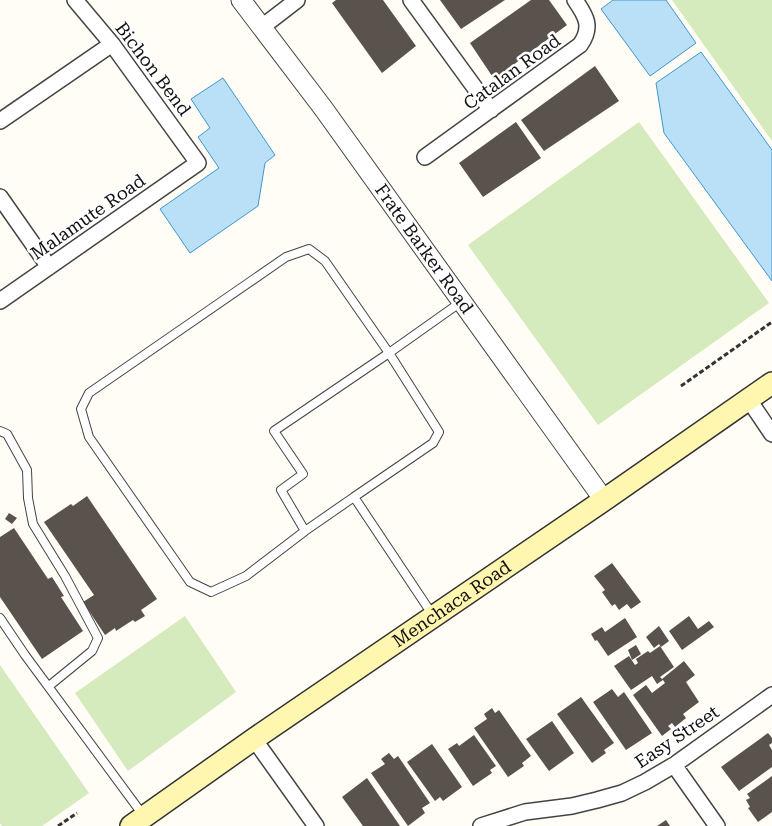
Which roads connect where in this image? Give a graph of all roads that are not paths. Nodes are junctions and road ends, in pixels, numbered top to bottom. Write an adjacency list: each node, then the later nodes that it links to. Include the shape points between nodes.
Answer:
1 (74, 0): 7 (street, Bichon Bend)
2 (241, 0): 6 (street, Frate Barker Road)
3 (297, 0): 6 (street)
4 (411, 0): 8 (street)
5 (574, 0): 8 (street, Catalan Road, via 587,22 580,45)
6 (262, 27): 15 (street, Frate Barker Road)
7 (112, 44): 9 (street); 11 (street, Bichon Bend)
8 (491, 110): 10 (street, Catalan Road)
9 (0, 121)
10 (425, 157)
11 (198, 163): 13 (street, Malamute Road)
12 (0, 197): 13 (street)
13 (48, 267): 14 (street, Malamute Road)
14 (0, 301)
15 (462, 301): 16 (lane); 22 (street, Frate Barker Road)
16 (389, 353): 21 (lane, via 439,432 433,444); 23 (lane, via 274,431 303,474 281,490); 23 (lane, via 325,261 309,249 286,257 88,393 81,409 89,437 190,582 211,592 246,576)
17 (772, 383): 18 (main road, Menchaca Road)
18 (749, 400): 20 (street); 22 (main road, Menchaca Road)
19 (0, 431): 26 (lane, via 7,434 27,470 33,524 98,638 92,651)
20 (772, 434)
21 (354, 497): 23 (lane); 24 (lane)
22 (604, 500): 24 (main road, Menchaca Road)
23 (305, 530)
24 (433, 616): 28 (main road, Menchaca Road)
25 (0, 618): 26 (lane)
26 (49, 686): 30 (lane)
27 (772, 695): 29 (street, Easy Street)
28 (254, 739): 30 (main road, Menchaca Road); 31 (street)
29 (674, 766): 32 (street, Easy Street, via 622,793 572,806 525,812); 33 (street)
30 (138, 821)
31 (316, 826)
32 (481, 826)
33 (717, 826)

